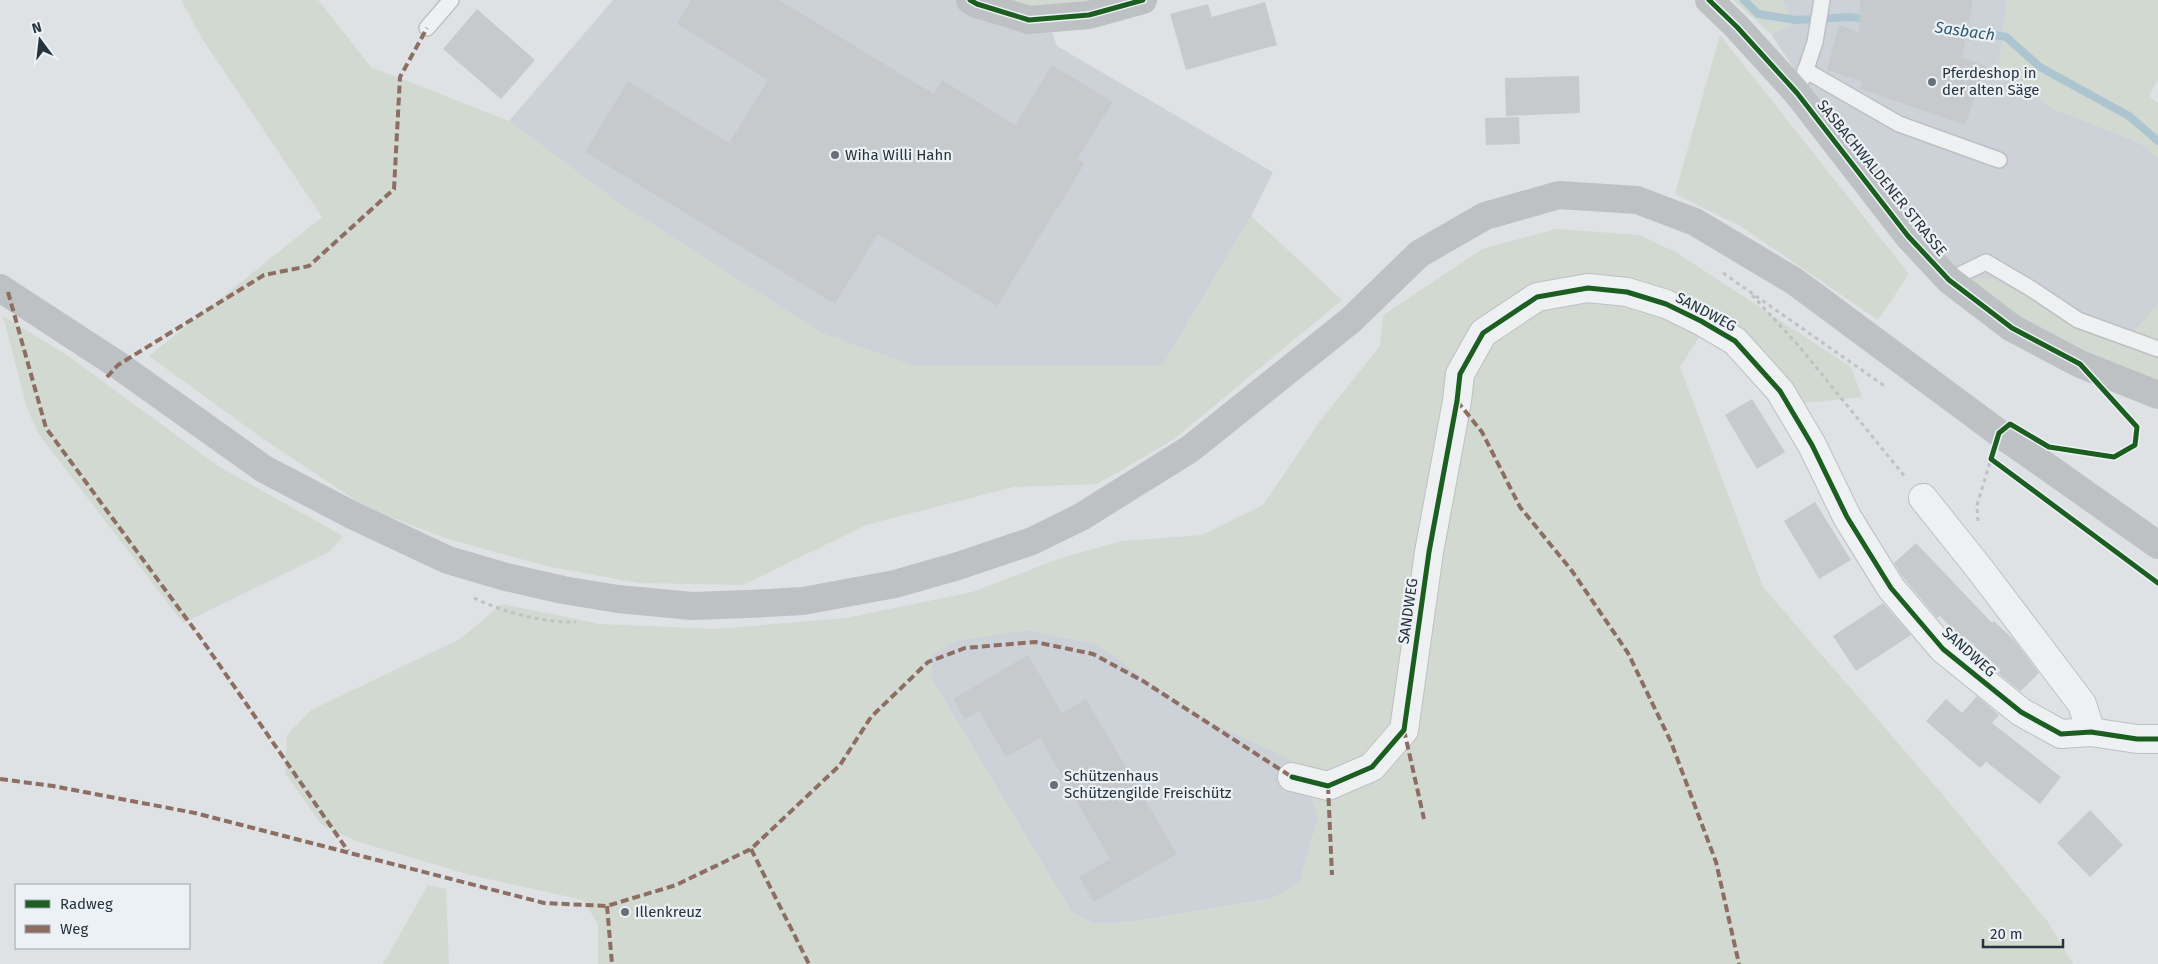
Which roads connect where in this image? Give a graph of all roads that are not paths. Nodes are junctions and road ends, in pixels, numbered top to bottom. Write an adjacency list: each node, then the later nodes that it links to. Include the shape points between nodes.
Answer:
1 (451, 0): 6 (lane)
2 (970, 0): 3 (main road, via 1029,20 1089,15)
3 (1143, 0)
4 (1709, 0): 7 (main road, SASBACHWALDENER STRASSE)
5 (1822, 0): 7 (lane, via 1815,42)
6 (427, 28)
7 (1801, 82): 8 (lane, via 1898,124); 9 (main road, SASBACHWALDENER STRASSE, via 1908,236)
8 (1999, 160)
9 (1950, 280): 11 (lane, via 1986,262 2078,320); 12 (main road, SASBACHWALDENER STRASSE, via 2012,328 2080,364)
10 (0, 288): 14 (main road, via 118,365 264,469 448,560 506,577 618,600 692,606 803,601 895,584 958,566 1032,541 1081,517 1190,449 1351,320 1419,254 1485,216 1559,195 1637,200 1695,222 1794,281 1991,443)
11 (2158, 349)
12 (2158, 395)
13 (1923, 498): 15 (street, via 2082,704)
14 (2158, 545)
15 (2091, 732): 16 (street, SANDWEG); 17 (street, SANDWEG, via 2061,734 2021,712 1942,649 1886,580 1847,517 1812,445 1780,391 1735,341 1666,304 1627,292 1588,288 1537,297 1483,333 1460,374 1429,552 1404,730 1372,767 1328,786)
16 (2158, 739)
17 (1292, 777)

